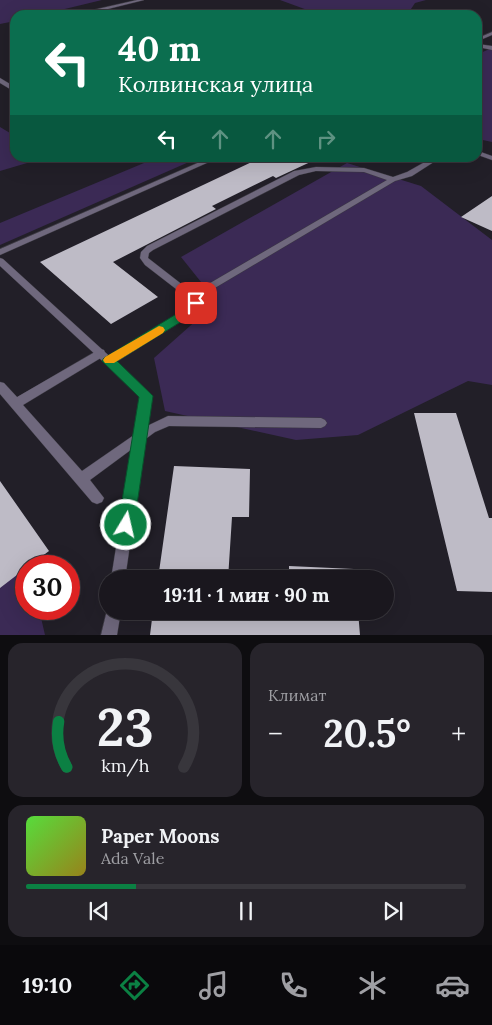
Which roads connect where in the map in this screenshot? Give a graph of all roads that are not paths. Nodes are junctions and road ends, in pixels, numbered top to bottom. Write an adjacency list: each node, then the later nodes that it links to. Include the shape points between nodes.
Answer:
1 (142, 0): 2 (street)
2 (130, 1): 3 (street)
3 (98, 10)
4 (205, 162): 7 (street)
5 (429, 162): 6 (street)
6 (393, 179): 9 (street); 9 (street, via 372,170 306,170 145,252 144,258 148,263)
7 (0, 252)
8 (0, 260): 10 (street)
9 (193, 296): 10 (street, via 196,303 193,310)
10 (104, 357): 12 (street); 14 (street, via 146,396)
11 (0, 386): 12 (street)
12 (15, 404): 15 (street)
13 (321, 423): 14 (street, via 168,422)
14 (140, 436): 15 (street); 17 (street)
15 (81, 479): 16 (street)
16 (97, 498)
17 (119, 570)
18 (112, 620): 19 (street)
19 (109, 635)

